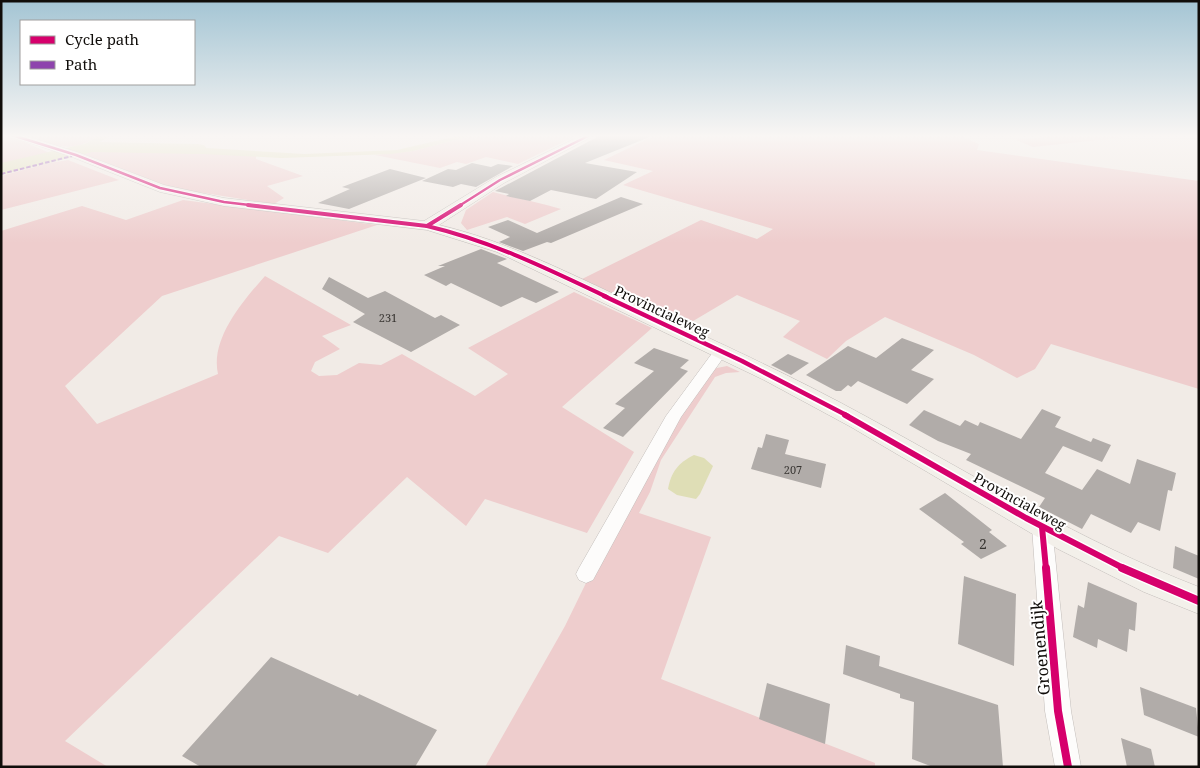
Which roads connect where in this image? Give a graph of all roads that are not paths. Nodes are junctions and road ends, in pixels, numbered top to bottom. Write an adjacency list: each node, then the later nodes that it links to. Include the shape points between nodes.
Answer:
1 (116, 171): 3 (street, Provincialeweg, via 191,196)
2 (518, 171): 3 (street)
3 (427, 226): 4 (street, Provincialeweg, via 458,232 504,249)
4 (721, 351): 5 (street, Provincialeweg, via 856,421); 6 (street, Provincialeweg, via 674,416)
5 (1042, 527): 7 (street, Provincialeweg, via 1155,585); 8 (street, Groenendijk, via 1058,711)
6 (586, 574)
7 (1199, 601)
8 (1068, 767)

